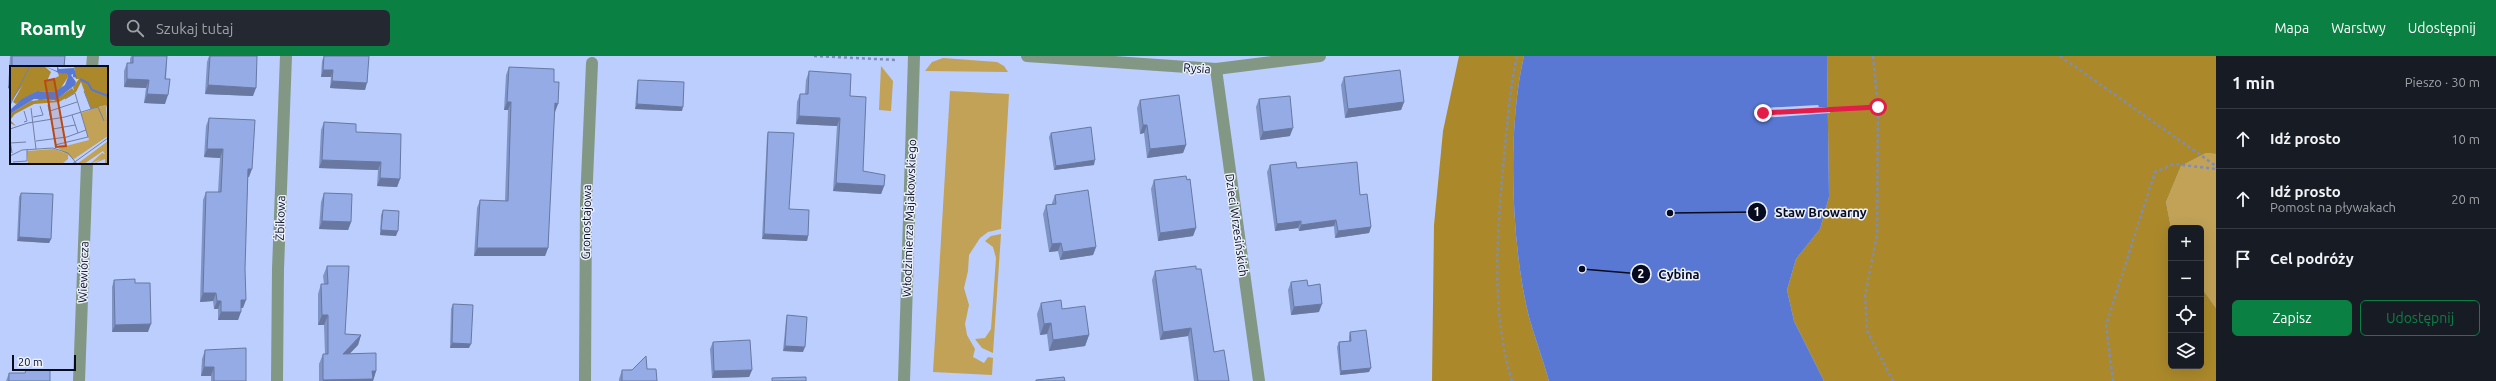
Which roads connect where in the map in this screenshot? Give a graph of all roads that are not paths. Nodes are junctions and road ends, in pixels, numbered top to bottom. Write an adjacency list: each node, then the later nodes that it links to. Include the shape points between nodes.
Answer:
1 (93, 56): 7 (street)
2 (286, 56): 11 (street, Żbikowa, via 278,269)
3 (914, 56): 13 (street, Włodzimierza Majakowskiego)
4 (1027, 56): 8 (street, Rysia)
5 (1320, 56): 8 (street, Rysia)
6 (592, 63): 12 (street, Gronostajowa, via 586,203)
7 (92, 66)
8 (1216, 69): 14 (street, Dzieci Wrzesińskich)
9 (87, 164): 10 (street, Wiewiórcza)
10 (80, 381)
11 (277, 381)
12 (585, 381)
13 (904, 381)
14 (1259, 381)

